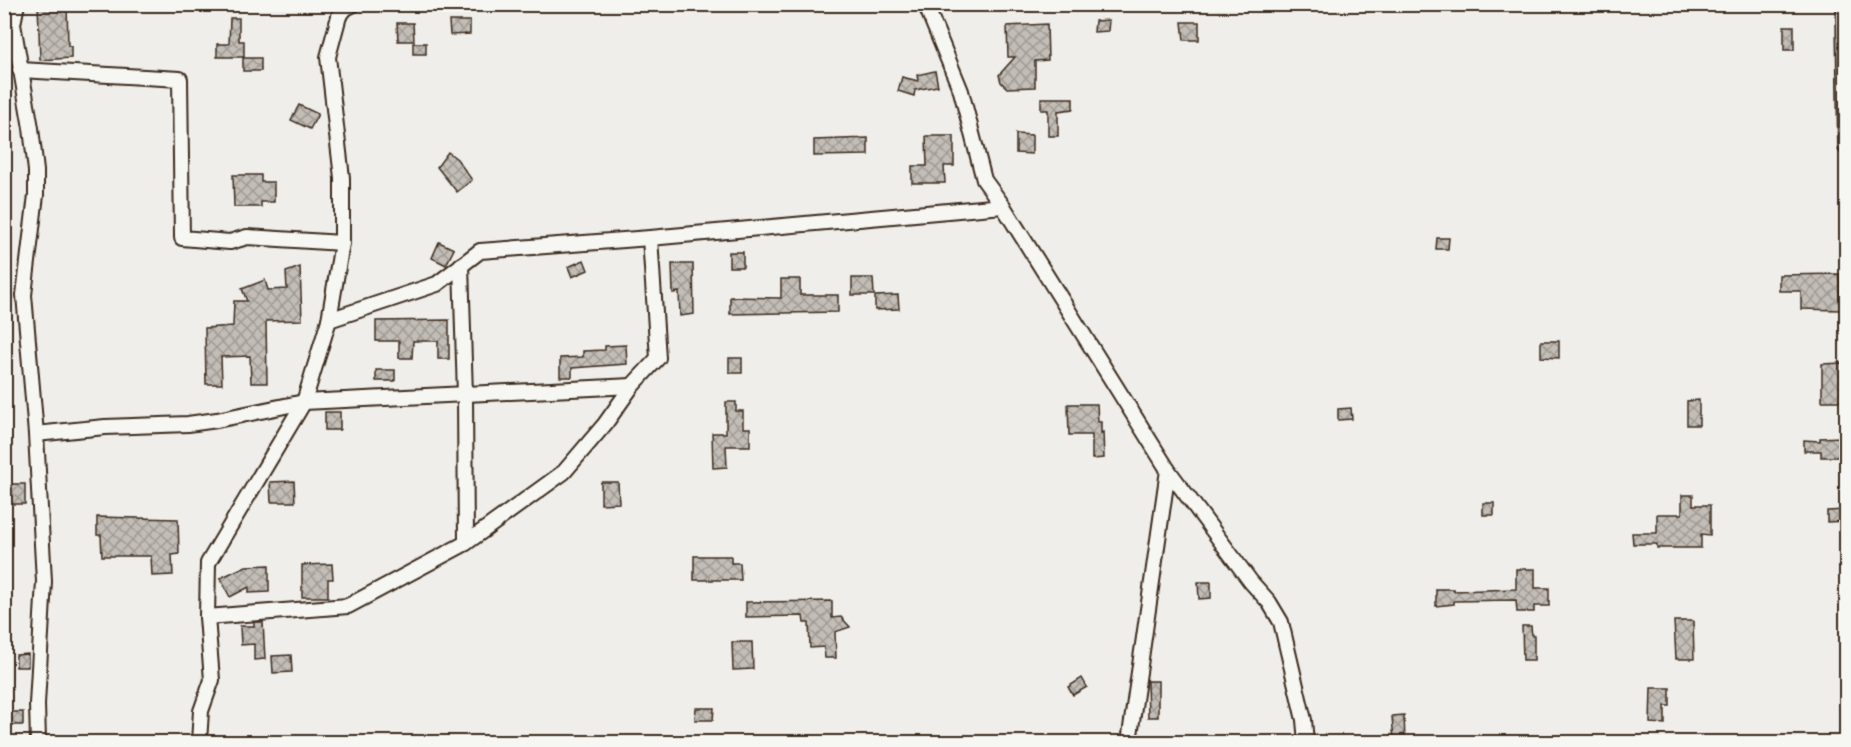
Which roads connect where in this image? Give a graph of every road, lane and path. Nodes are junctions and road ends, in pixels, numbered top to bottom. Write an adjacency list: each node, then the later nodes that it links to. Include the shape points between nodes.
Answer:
1 (16, 4): 5 (street, via 13,24)
2 (354, 4): 9 (street, via 339,16 328,57 342,178)
3 (923, 4): 7 (street, via 956,75 984,180)
4 (1844, 4): 6 (street)
5 (20, 70): 9 (street, via 180,80 182,238 230,242 247,237); 15 (street, via 36,171 24,295)
6 (1846, 147)
7 (1003, 206): 8 (street); 16 (street)
8 (650, 238): 10 (street, via 480,251); 12 (street, via 658,358)
9 (342, 243): 11 (street)
10 (461, 265): 11 (street, via 437,284); 13 (street)
11 (328, 320): 14 (street)
12 (632, 386): 13 (street); 17 (street, via 564,472)
13 (465, 395): 14 (street); 17 (street)
14 (304, 402): 15 (street, via 188,424); 18 (street, via 208,563)
15 (36, 434): 19 (street, via 44,581)
16 (1168, 470): 21 (street); 22 (street, via 1281,622)
17 (466, 543): 18 (street, via 348,606)
18 (207, 617): 20 (street, via 212,680 201,711)
19 (38, 742)
20 (199, 742)
21 (1129, 742)
22 (1306, 742)

